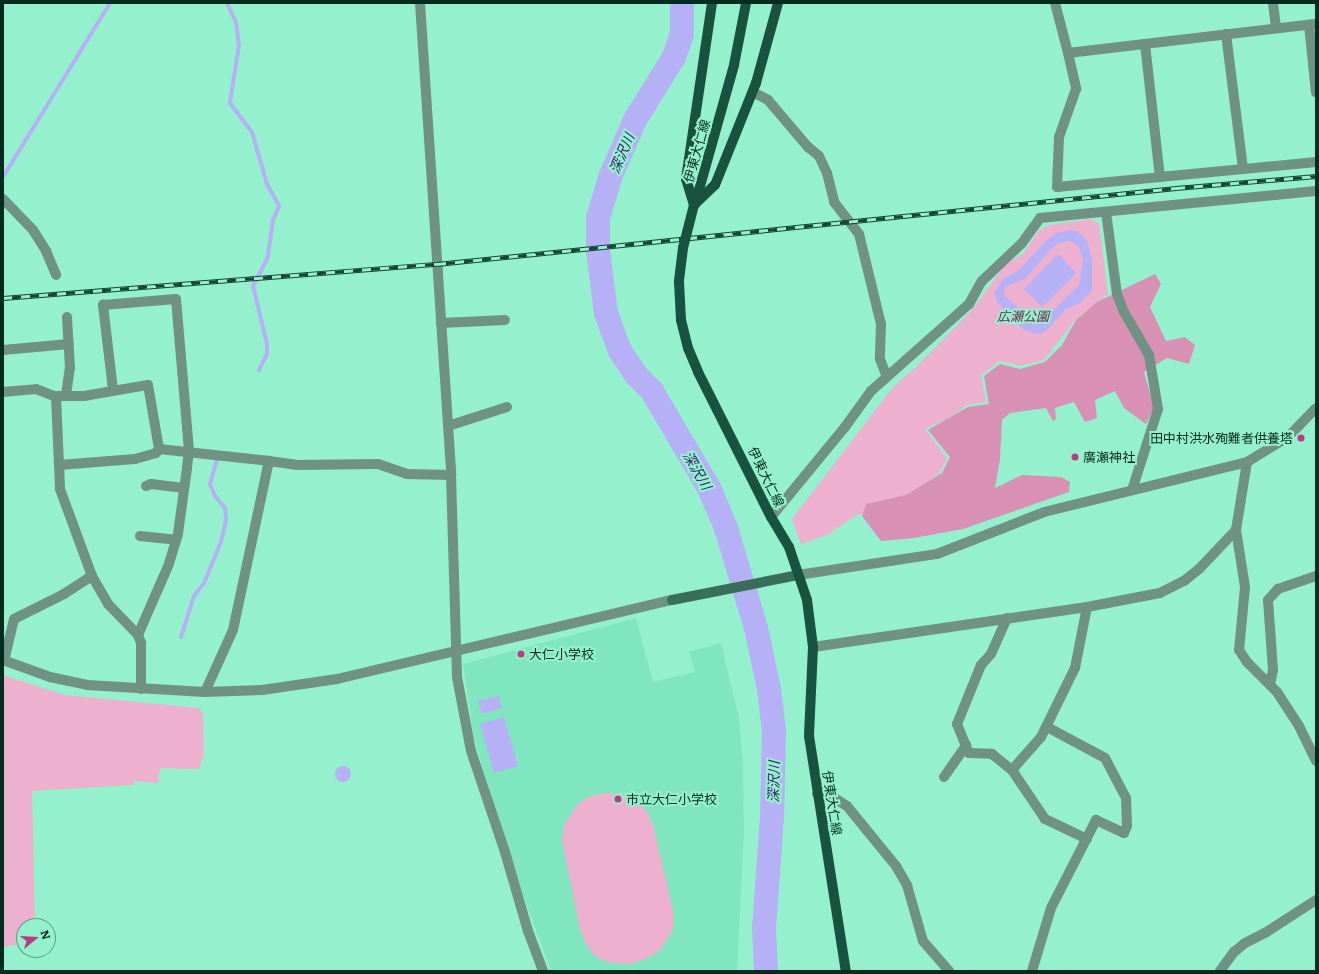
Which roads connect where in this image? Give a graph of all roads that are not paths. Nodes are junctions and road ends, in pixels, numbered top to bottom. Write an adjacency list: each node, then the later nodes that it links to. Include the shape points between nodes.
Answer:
1 (420, 3): 24 (street)
2 (746, 3): 19 (main road, 伊東大仁線, via 734,65)
3 (778, 3): 12 (main road)
4 (1055, 3): 11 (street)
5 (1273, 3): 8 (street)
6 (713, 4): 19 (main road, via 686,179)
7 (1312, 25): 8 (street); 13 (street)
8 (1276, 28): 9 (street)
9 (1226, 34): 10 (street); 15 (street)
10 (1145, 44): 11 (street); 16 (street)
11 (1068, 53): 16 (street, via 1076,89 1059,137 1057,187)
12 (753, 92): 19 (main road, via 715,185); 27 (street, via 768,100 808,147 819,156 827,173 834,202 859,234 881,324 880,359)
13 (1316, 93)
14 (1316, 162): 15 (street)
15 (1243, 169): 16 (street)
16 (1160, 177)
17 (1316, 191): 20 (street)
18 (4, 200): 21 (street, via 33,230 46,251)
19 (694, 205): 43 (main road, 伊東大仁線, bridge, via 683,248 679,282 681,320 688,348 698,372)
20 (1106, 212): 27 (street, via 1040,218 1022,243 982,281 969,304); 42 (street, via 1117,294 1124,312 1149,355 1158,409)
21 (56, 275)
22 (66, 317): 25 (street)
23 (505, 320): 24 (street)
24 (441, 323): 33 (street)
25 (69, 344): 26 (street); 30 (street, via 69,384)
26 (3, 350)
27 (887, 377): 43 (street, via 871,391 845,427)
28 (113, 390): 30 (street, via 84,396); 34 (street, via 148,385); 35 (street, via 103,305 176,298)
29 (3, 392): 30 (street, via 36,389)
30 (61, 395): 38 (street)
31 (508, 407): 33 (street)
32 (1316, 408): 37 (street, via 1288,437)
33 (448, 426): 39 (street)
34 (159, 449): 35 (street); 38 (street, via 156,453 135,459)
35 (189, 451): 36 (street); 41 (street)
36 (270, 461): 39 (street, via 296,465 378,464 407,474); 58 (street, via 233,630)
37 (1248, 462): 42 (street); 44 (street)
38 (59, 465): 48 (street, via 60,489)
39 (451, 475): 54 (street)
40 (146, 486): 41 (street, via 151,484)
41 (184, 488): 46 (street)
42 (1132, 490): 47 (street, via 1044,512 937,554)
43 (771, 517): 47 (main road, 伊東大仁線, via 789,547)
44 (1236, 530): 50 (street, via 1215,554 1184,581 1170,589); 56 (street, via 1245,587 1239,650)
45 (140, 536): 46 (street)
46 (176, 540): 52 (street, via 169,564)
47 (798, 575): 53 (main road, 伊東大仁線, via 807,600); 54 (street, via 672,600)
48 (92, 576): 52 (street, via 108,604); 55 (street, via 64,594 14,619)
49 (1316, 576): 56 (street, via 1278,589 1268,600 1273,670)
50 (1087, 608): 51 (street); 59 (street, via 1075,668)
51 (1007, 618): 53 (street); 61 (street, via 991,654 981,665 958,724)
52 (138, 635): 57 (street, via 142,647)
53 (813, 647): 65 (main road, 伊東大仁線, via 809,736)
54 (455, 652): 58 (street, via 320,682 262,690); 68 (street, via 464,723 471,751)
55 (4, 660): 57 (street, via 50,677 87,685)
56 (1270, 685): 60 (street)
57 (141, 689): 58 (street)
58 (205, 692)
59 (1047, 726): 63 (street); 66 (street, via 1105,758 1126,798 1127,826 1124,833 1096,820)
60 (1312, 743): 62 (street)
61 (966, 745): 63 (street, via 969,753 992,754); 64 (street)
62 (1316, 761)
63 (1012, 770): 66 (street, via 1045,819)
64 (944, 777)
65 (817, 794): 69 (main road, 伊東大仁線); 70 (street, via 833,797 847,806 896,866 907,885 923,941)
66 (1086, 839): 71 (street, via 1046,920)
67 (1316, 900): 72 (street, via 1245,943 1234,952)
68 (543, 971)
69 (846, 971)
70 (949, 971)
71 (1032, 971)
72 (1220, 971)

